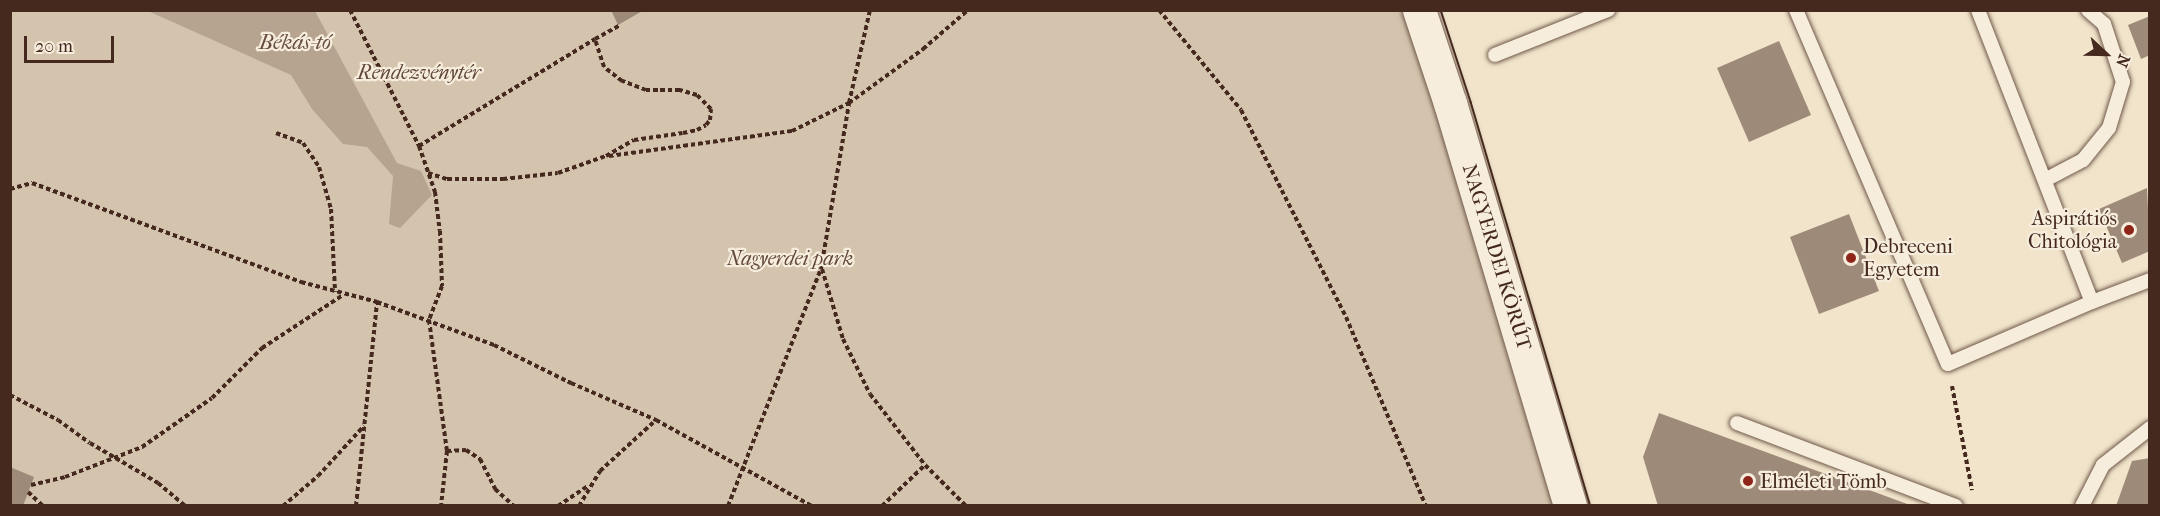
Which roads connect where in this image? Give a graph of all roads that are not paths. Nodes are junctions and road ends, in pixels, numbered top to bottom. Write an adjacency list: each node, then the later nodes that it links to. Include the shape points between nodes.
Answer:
1 (1419, 10): 12 (street, NAGYERDEI KÖRÚT)
2 (1608, 10): 6 (lane)
3 (1796, 10): 9 (lane, via 1948,364)
4 (1978, 10): 7 (lane)
5 (2088, 10): 7 (lane, via 2104,24 2123,82 2109,128 2083,160)
6 (1495, 55)
7 (2045, 180): 9 (lane)
8 (2149, 283): 9 (lane)
9 (2092, 302)
10 (1737, 423): 13 (lane)
11 (2150, 428): 14 (lane, via 2103,465)
12 (1570, 506)
13 (1956, 506)
14 (2082, 506)

